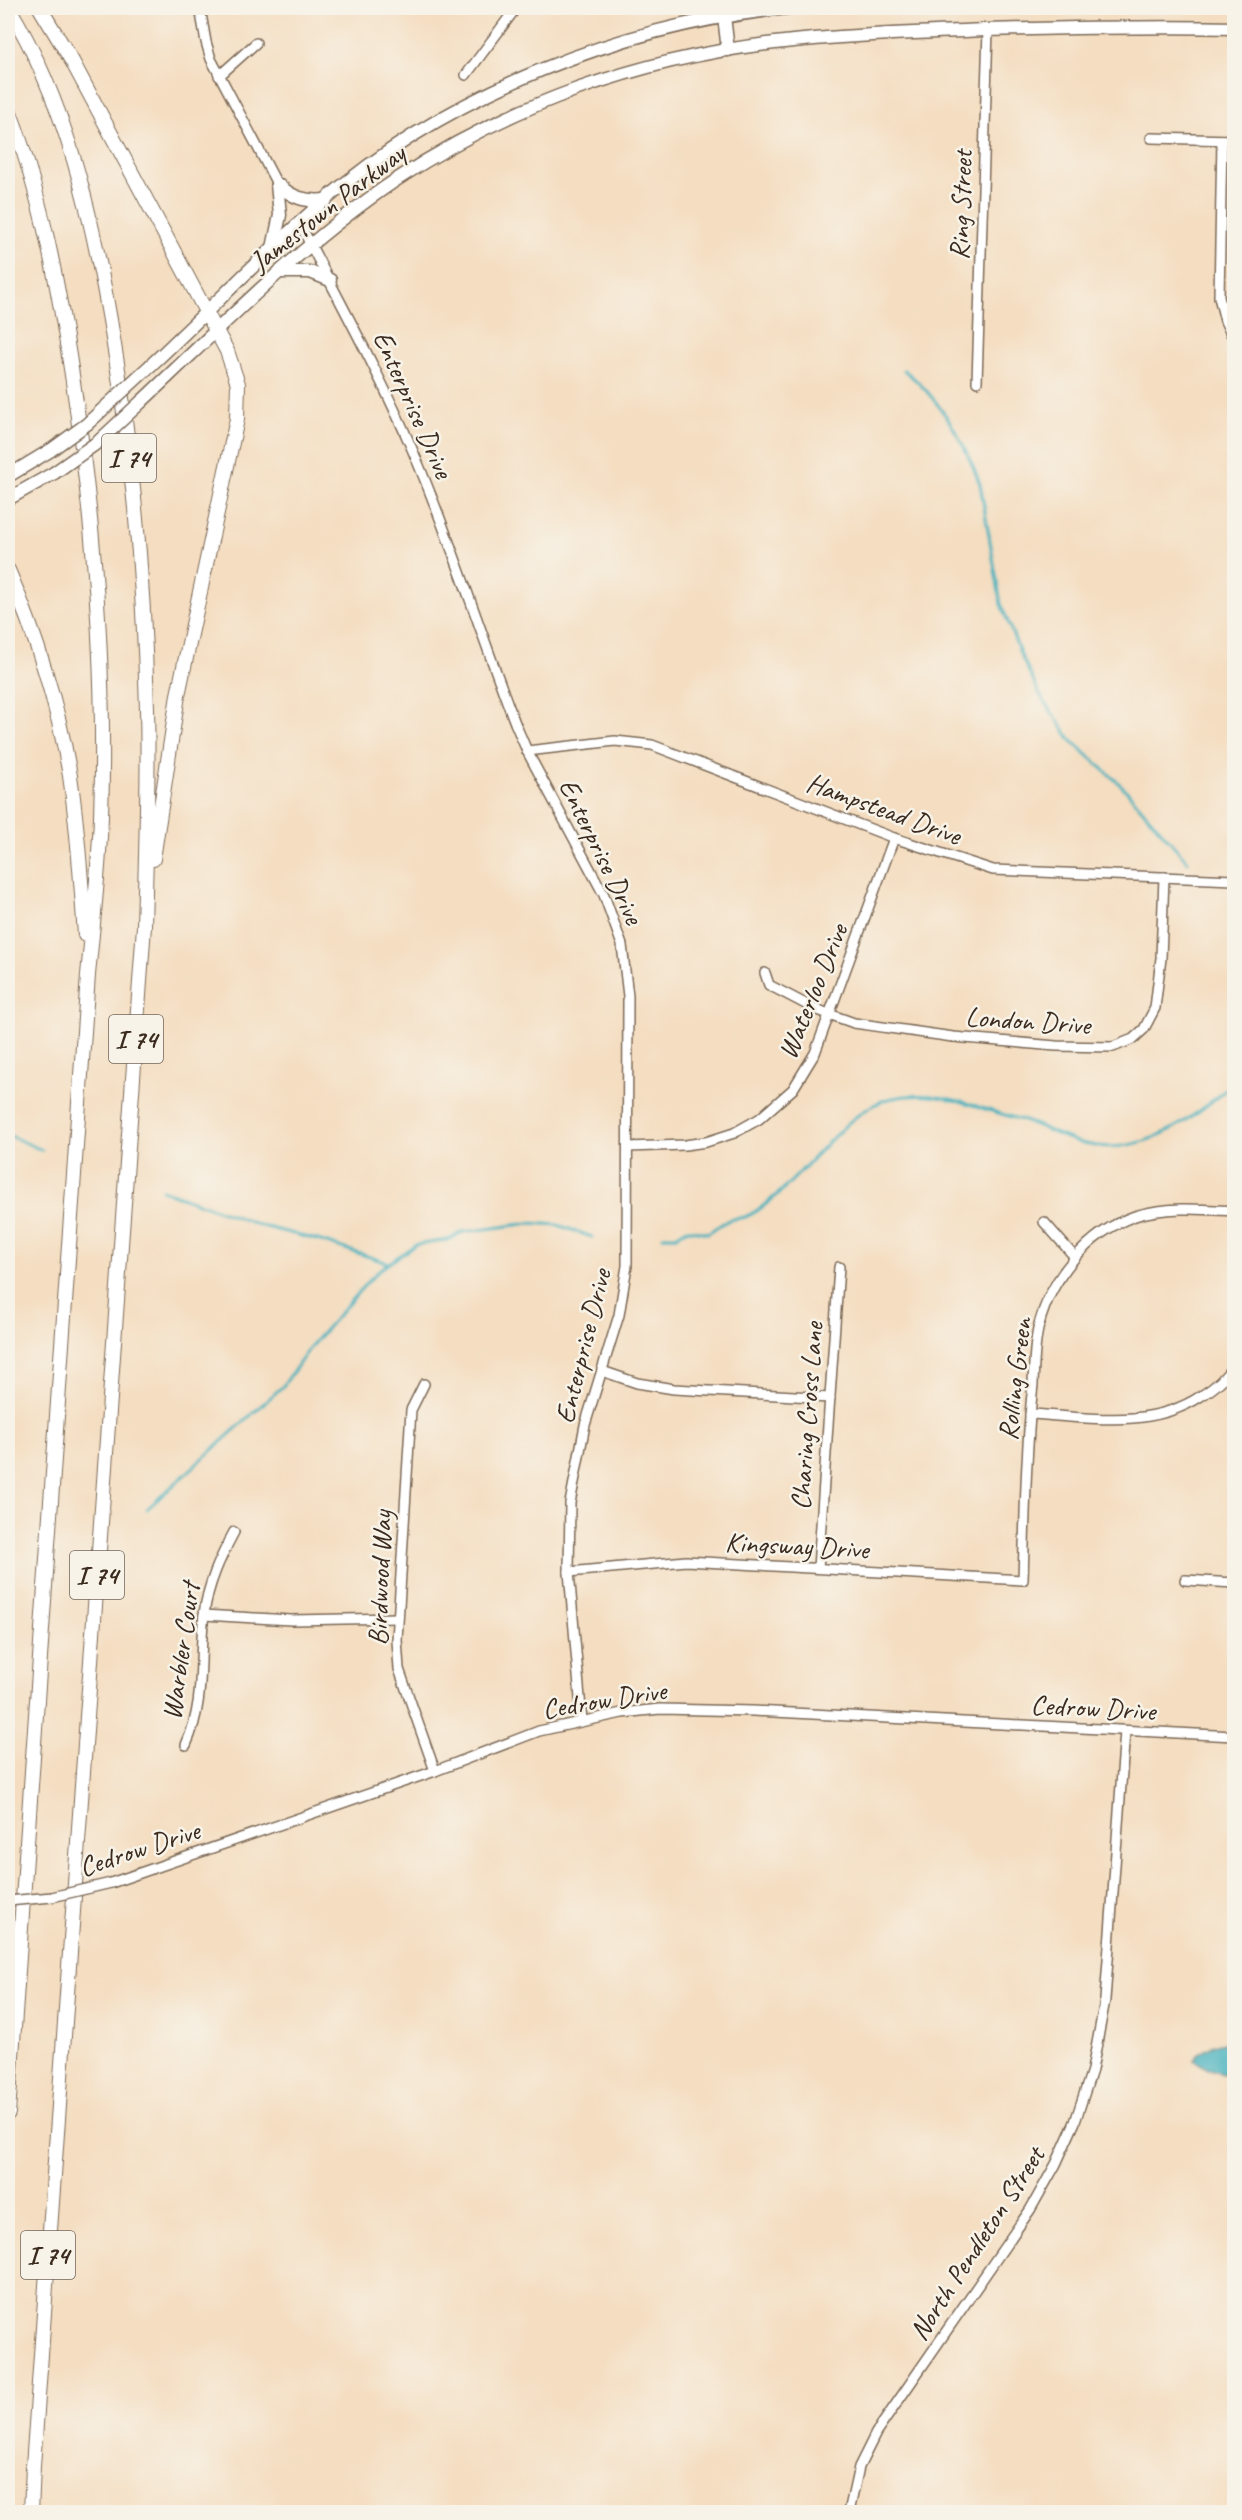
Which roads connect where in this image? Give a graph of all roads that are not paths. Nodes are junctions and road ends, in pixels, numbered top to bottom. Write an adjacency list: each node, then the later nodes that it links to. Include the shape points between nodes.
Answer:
1 (9, 8): 35 (highway, I 74, via 46,80 74,159 104,286 121,391 145,637 148,765)
2 (40, 8): 24 (highway)
3 (200, 8): 12 (street, via 206,42)
4 (516, 8): 11 (street)
5 (788, 8): 6 (main road, Jamestown Parkway)
6 (723, 12): 10 (main road); 18 (main road, Jamestown Parkway, via 611,45 479,99 413,137)
7 (1234, 28): 8 (main road, Jamestown Parkway)
8 (988, 30): 10 (main road, Jamestown Parkway, via 848,36); 27 (street, Ring Street)
9 (256, 43): 12 (street)
10 (728, 50): 20 (main road, Jamestown Parkway, via 621,75 493,125 399,178)
11 (466, 75)
12 (219, 76): 17 (street)
13 (8, 107): 37 (highway, I 74, via 36,193 58,294 76,398 93,544 102,765)
14 (1151, 138): 15 (street)
15 (1221, 140): 16 (street); 26 (street, via 1219,297)
16 (1234, 140)
17 (277, 184): 18 (main road, via 300,199); 21 (main road, via 280,215)
18 (326, 200): 19 (main road, Jamestown Parkway)
19 (300, 224): 20 (street, Enterprise Drive); 21 (main road, Jamestown Parkway)
20 (311, 245): 22 (main road, Jamestown Parkway); 23 (street, Enterprise Drive)
21 (273, 248): 24 (main road, Jamestown Parkway)
22 (280, 272): 23 (main road, via 310,272); 25 (main road, Jamestown Parkway)
23 (330, 280): 31 (street, Enterprise Drive, via 425,479)
24 (207, 311): 25 (highway); 28 (main road, Jamestown Parkway, bridge, via 87,424)
25 (217, 332): 29 (main road, Jamestown Parkway, bridge, via 98,441 54,473); 35 (highway, via 236,373 239,406 172,729)
26 (1234, 340)
27 (977, 382)
28 (8, 476)
29 (8, 499)
30 (8, 570): 37 (highway, via 45,672 65,749 77,830)
31 (527, 751): 32 (street, Hampstead Drive, via 615,741 651,745); 39 (street, Enterprise Drive, via 604,895 622,945 628,996)
32 (894, 838): 33 (street, Hampstead Drive, via 993,870); 38 (street, Waterloo Drive)
33 (1164, 877): 34 (street, Hampstead Drive); 38 (street, London Drive, via 1155,1008 1144,1029 1124,1044 1105,1048 953,1037 854,1023)
34 (1234, 880)
35 (144, 926): 64 (highway, I 74)
36 (765, 973): 38 (street, London Drive, via 769,985)
37 (88, 975): 63 (highway, I 74)
38 (829, 1014): 39 (street, Waterloo Drive, via 802,1076 782,1101 759,1119 706,1142)
39 (628, 1147): 45 (street, Enterprise Drive, via 627,1266 619,1315)
40 (1234, 1211): 42 (street, Rolling Green, via 1169,1208 1135,1216 1114,1225)
41 (1044, 1222): 42 (street)
42 (1074, 1256): 48 (street, Rolling Green, via 1047,1302 1039,1326)
43 (838, 1267): 47 (street, Charing Cross Lane)
44 (1234, 1364): 48 (street, via 1212,1389 1186,1406 1161,1415 1132,1419)
45 (602, 1371): 47 (street, via 637,1383 674,1389); 51 (street, Enterprise Drive, via 574,1474)
46 (424, 1384): 56 (street, Birdwood Way, via 411,1410)
47 (830, 1398): 50 (street, Charing Cross Lane)
48 (1030, 1414): 52 (street, Rolling Green)
49 (234, 1532): 55 (street, Warbler Court, via 216,1569)
50 (818, 1568): 51 (street, Kingsway Drive, via 686,1562); 52 (street, Kingsway Drive)
51 (569, 1572): 57 (street, Enterprise Drive)
52 (1023, 1580)
53 (1185, 1580): 54 (street)
54 (1234, 1583)
55 (204, 1615): 56 (street, via 291,1620); 60 (street, Warbler Court, via 199,1710)
56 (398, 1618): 61 (street, Birdwood Way, via 399,1669)
57 (582, 1720): 58 (street, Cedrow Drive, via 622,1713 697,1709); 61 (street, Cedrow Drive, via 539,1731)
58 (1125, 1731): 59 (street, Cedrow Drive); 65 (street, North Pendleton Street, via 1105,2000 1092,2070 1075,2121 1030,2210 876,2433 860,2467)
59 (1234, 1736)
60 (186, 1745)
61 (435, 1771): 62 (street, Cedrow Drive, bridge, via 111,1883 52,1897)
62 (8, 1901)
63 (8, 2114)
64 (31, 2512)
65 (849, 2512)

